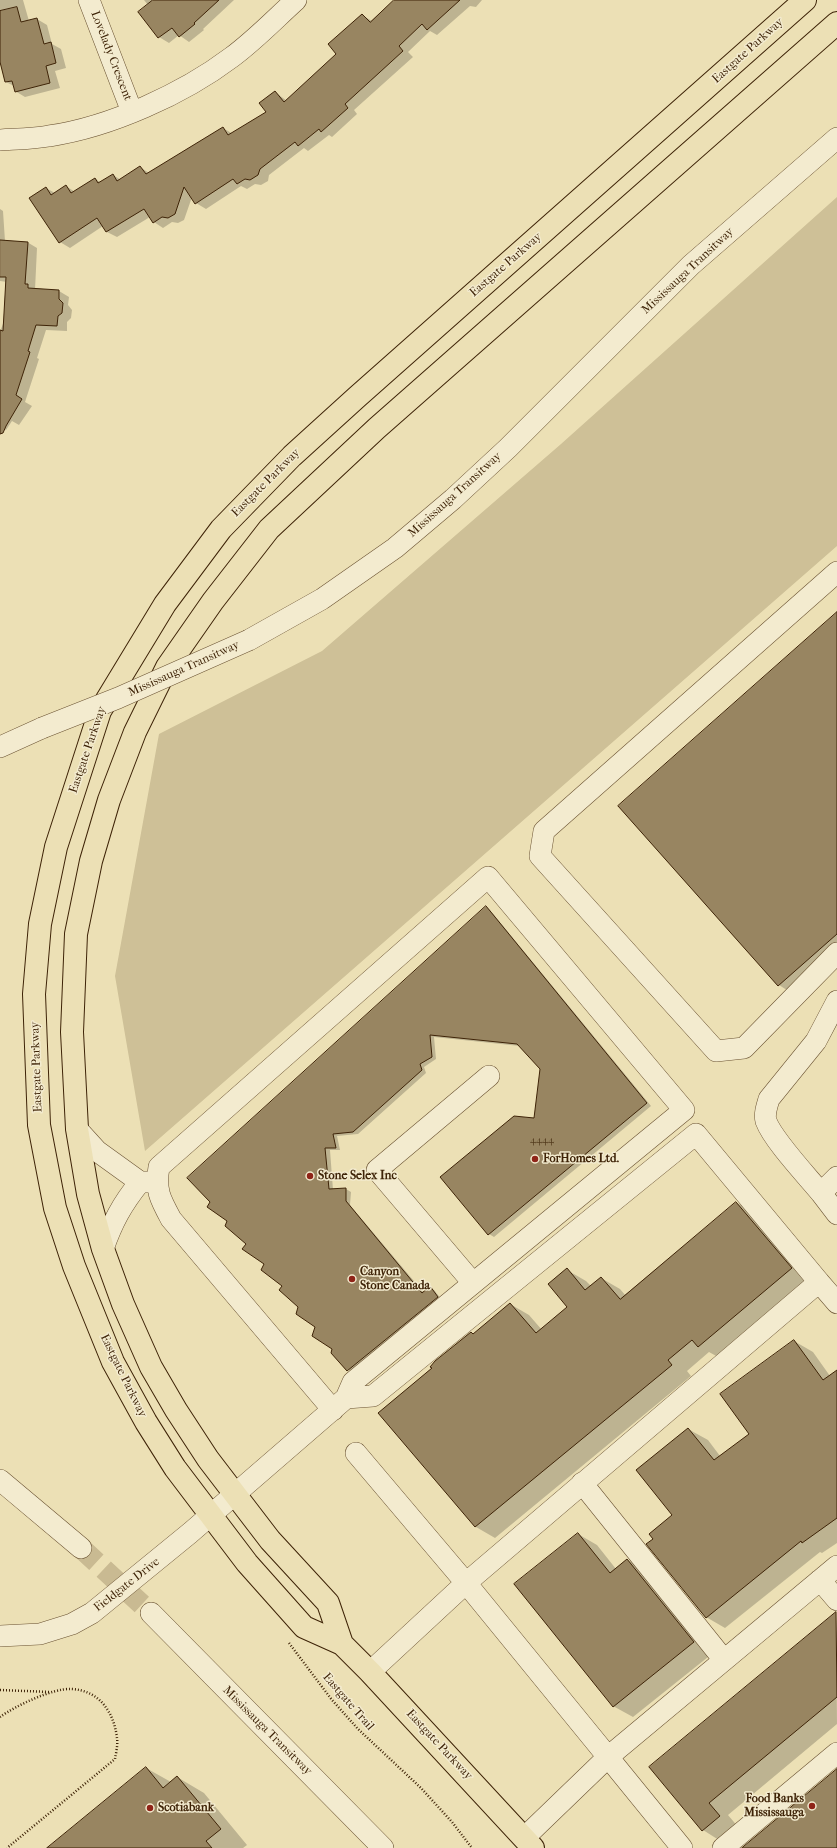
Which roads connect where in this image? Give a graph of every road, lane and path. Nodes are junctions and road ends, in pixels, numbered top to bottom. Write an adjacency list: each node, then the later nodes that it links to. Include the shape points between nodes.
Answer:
1 (89, 0): 5 (street, Lovelady Crescent)
2 (296, 0): 5 (street, via 232,57 173,95)
3 (805, 0): 29 (main road, Eastgate Parkway, via 292,456 211,542 165,604 100,711 56,847 40,924 34,994 39,1125 55,1208 74,1266 113,1362 146,1422)
4 (837, 23): 15 (main road, Eastgate Parkway, via 377,428 275,524 213,601 167,667 135,732 109,800 91,861 76,934 72,1032)
5 (132, 112): 7 (street, via 49,136)
6 (837, 138): 9 (street, Mississauga Transitway, bridge, via 691,265 508,448 395,548 322,599 249,640)
7 (0, 140)
8 (837, 572): 10 (street, via 544,831 540,856 716,1051 744,1048)
9 (0, 747)
10 (837, 953)
11 (837, 1001): 13 (street)
12 (837, 1031): 13 (street)
13 (816, 1041): 18 (street, via 769,1099 766,1120 773,1133)
14 (489, 1076): 22 (street, via 377,1170)
15 (77, 1129): 17 (street, via 97,1151); 20 (main road, Eastgate Parkway, via 88,1194)
16 (837, 1177): 18 (street)
17 (148, 1182): 20 (street, via 116,1216); 22 (street, via 159,1167 488,877 684,1110); 24 (street, via 171,1219)
18 (821, 1193): 19 (street)
19 (837, 1214)
20 (103, 1249): 28 (main road, Eastgate Parkway, via 123,1304 151,1367 176,1410)
21 (819, 1282): 23 (street); 24 (street, via 696,1134 373,1396); 27 (street)
22 (473, 1283): 24 (street, via 353,1382)
23 (837, 1303)
24 (340, 1404): 28 (street, Fieldgate Drive)
25 (356, 1453): 33 (street)
26 (0, 1480): 30 (street)
27 (582, 1483): 33 (street); 39 (street)
28 (235, 1495): 29 (street, Fieldgate Drive); 38 (main road, Eastgate Parkway, via 270,1540 328,1603)
29 (210, 1516): 36 (street, Fieldgate Drive, via 92,1613 72,1624 40,1634); 38 (main road, Eastgate Parkway, via 247,1563 304,1627)
30 (81, 1548)
31 (837, 1566): 32 (street)
32 (820, 1580): 34 (street); 39 (street)
33 (466, 1583): 40 (street); 45 (street)
34 (837, 1600)
35 (151, 1614): 48 (street, Mississauga Transitway)
36 (0, 1636)
37 (289, 1643): 49 (path, Eastgate Trail, via 342,1712 421,1788)
38 (342, 1644): 40 (main road, Eastgate Parkway)
39 (724, 1660): 45 (street)
40 (370, 1672): 46 (main road, Eastgate Parkway)
41 (0, 1690): 42 (path)
42 (55, 1692): 43 (path, via 33,1698); 47 (path, via 69,1688 84,1690 107,1707 118,1739 115,1759)
43 (0, 1717)
44 (837, 1753): 51 (street)
45 (608, 1757): 46 (street); 50 (street)
46 (529, 1843)
47 (7, 1848)
48 (383, 1848)
49 (472, 1848)
50 (682, 1848)
51 (723, 1848)

